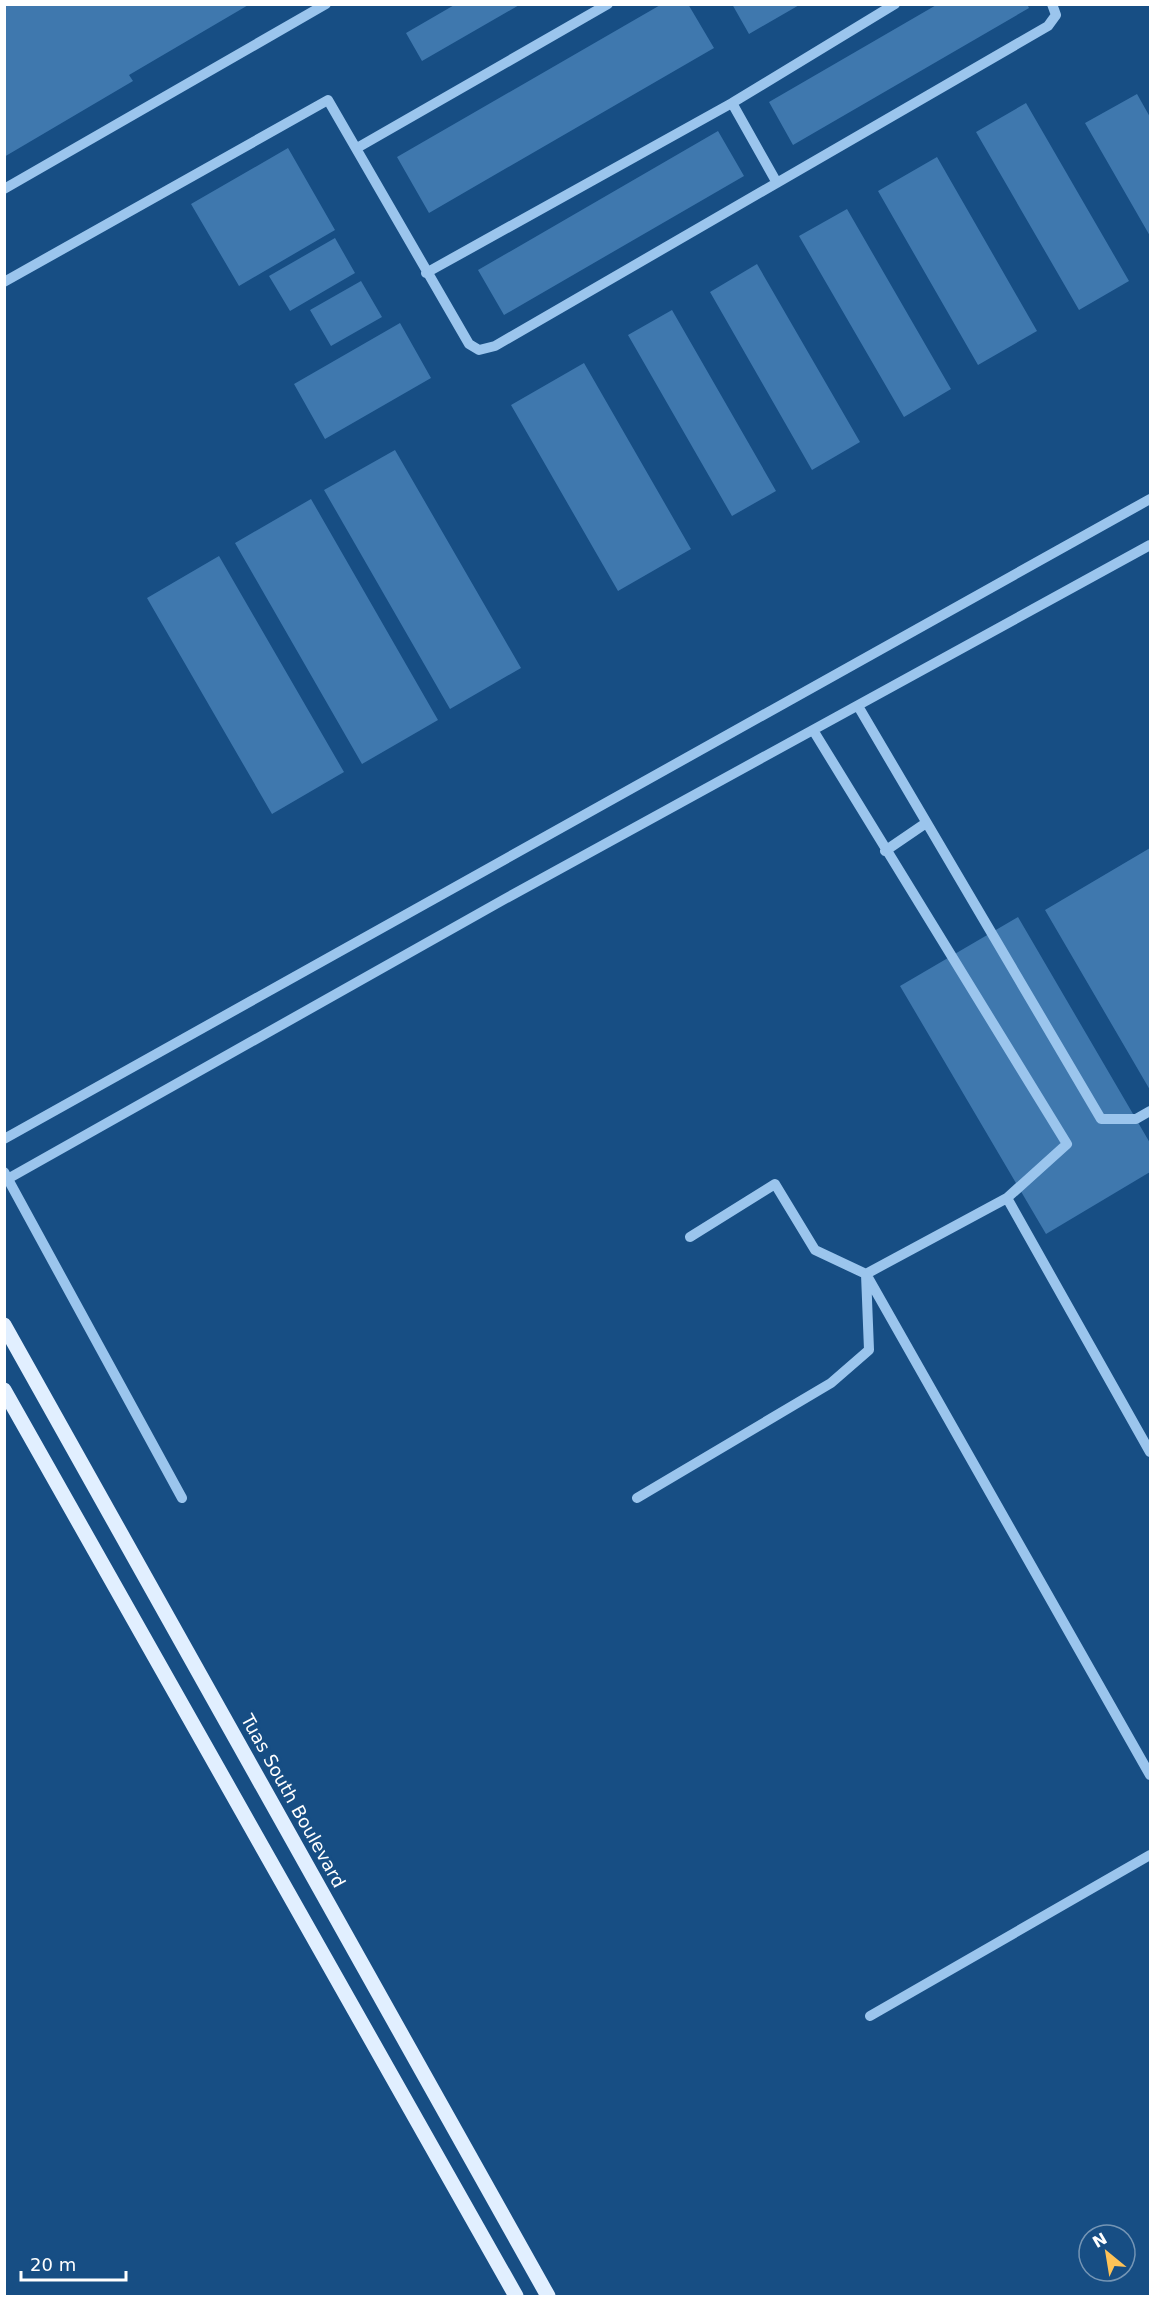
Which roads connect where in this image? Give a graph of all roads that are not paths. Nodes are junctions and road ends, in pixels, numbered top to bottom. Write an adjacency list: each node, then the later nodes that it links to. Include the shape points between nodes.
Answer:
1 (326, 4): 8 (street)
2 (608, 4): 6 (street)
3 (895, 4): 5 (street)
4 (1052, 4): 7 (street, via 1056,15 1048,26)
5 (732, 103): 7 (street); 9 (street)
6 (357, 148): 9 (street); 10 (street, via 328,100)
7 (777, 183): 9 (street, via 495,346 479,350 469,344)
8 (4, 189)
9 (426, 273)
10 (4, 282)
11 (1150, 499): 18 (street)
12 (1150, 545): 13 (street)
13 (858, 706): 14 (street); 15 (street)
14 (813, 730): 16 (street); 19 (street)
15 (926, 824): 16 (street); 17 (street, via 1101,1119 1136,1119)
16 (885, 851): 20 (street, via 1067,1144)
17 (1150, 1111)
18 (4, 1139)
19 (6, 1177): 26 (street)
20 (1007, 1198): 22 (street); 25 (street)
21 (690, 1236): 22 (street, via 775,1184 815,1250)
22 (866, 1274): 27 (street, via 869,1350 831,1383); 28 (street)
23 (4, 1325): 32 (main road, Tuas South Boulevard)
24 (4, 1390): 31 (main road)
25 (1150, 1452)
26 (182, 1498)
27 (637, 1498)
28 (1150, 1775)
29 (1150, 1855): 30 (street)
30 (870, 2016)
31 (516, 2296)
32 (548, 2296)

